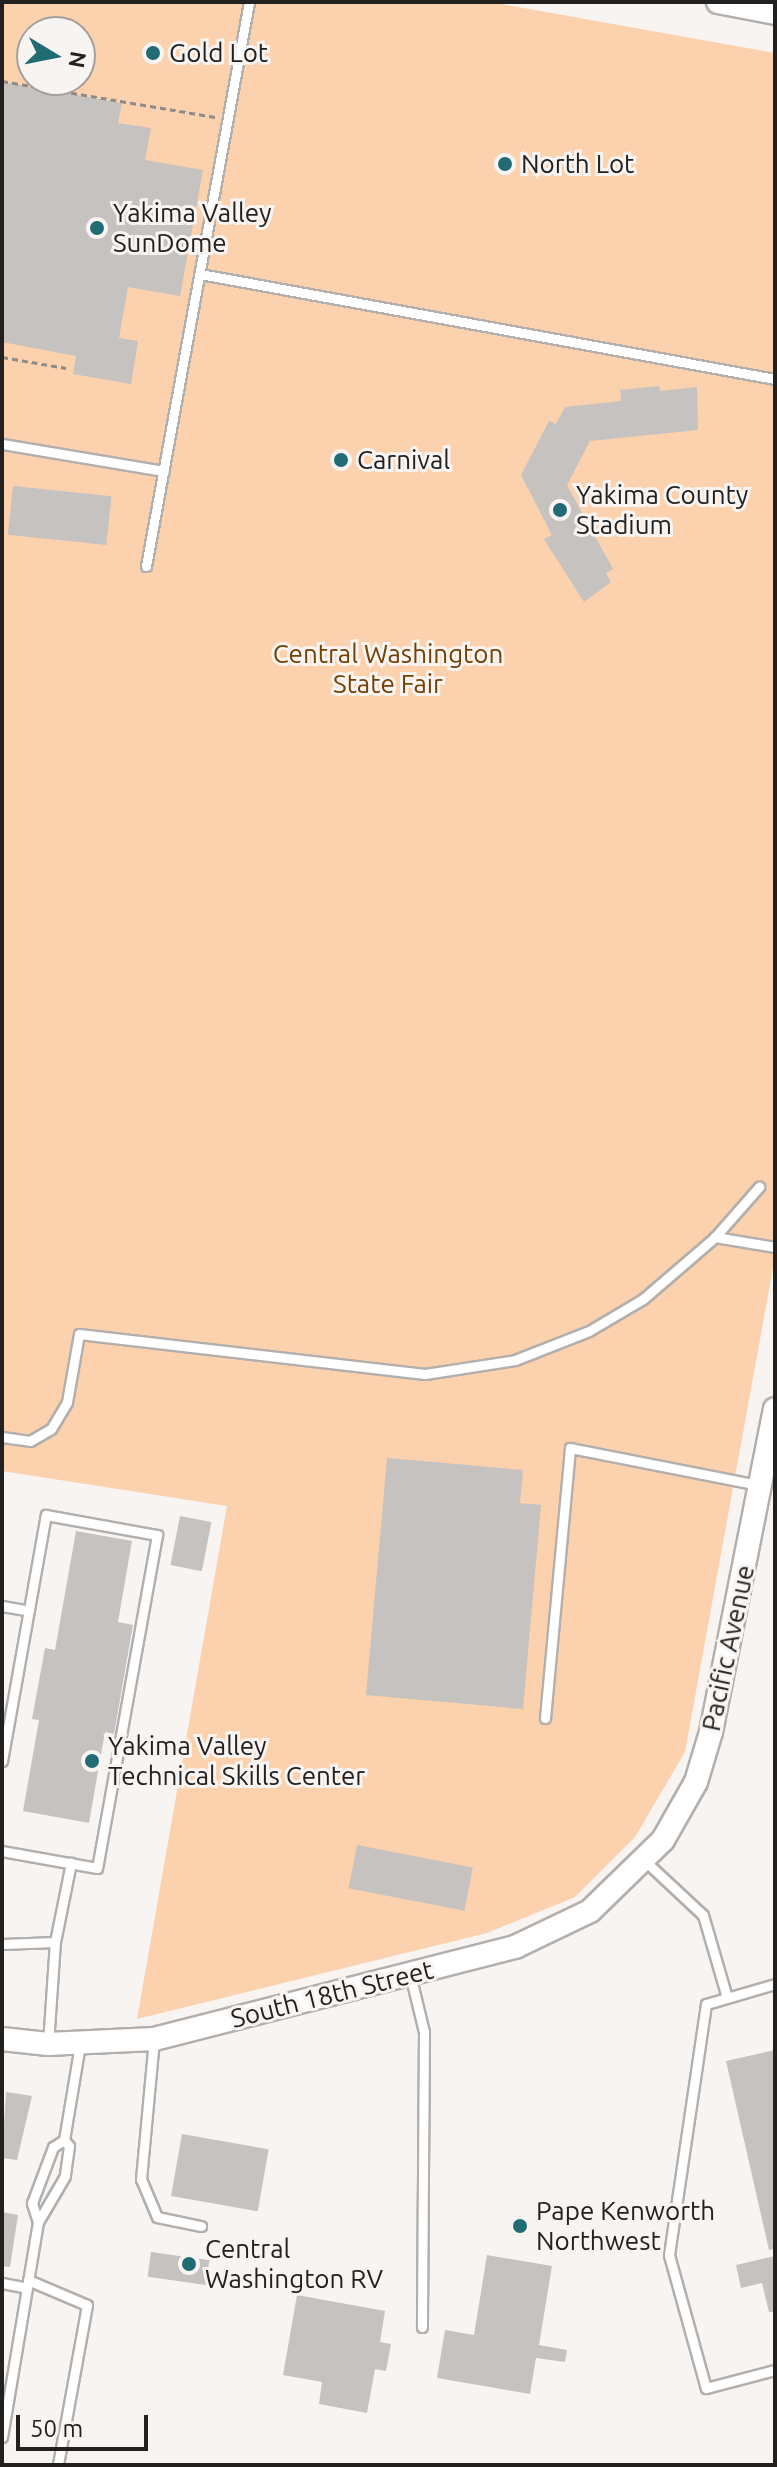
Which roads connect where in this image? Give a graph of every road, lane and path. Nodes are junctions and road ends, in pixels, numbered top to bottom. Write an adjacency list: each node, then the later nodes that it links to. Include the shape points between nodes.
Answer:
1 (249, 2): 5 (lane)
2 (718, 2): 3 (street)
3 (775, 13)
4 (2, 81): 5 (path)
5 (228, 119): 6 (lane)
6 (200, 274): 9 (lane); 11 (lane)
7 (2, 357): 8 (path)
8 (66, 368)
9 (775, 379)
10 (2, 444): 11 (lane)
11 (164, 471): 12 (lane)
12 (146, 566)
13 (759, 1187): 14 (lane)
14 (715, 1237): 15 (lane); 17 (lane, via 643,1299 589,1331 515,1360 485,1365 425,1374 79,1334 67,1402 51,1429 30,1441)
15 (775, 1247)
16 (775, 1409): 18 (street, Pacific Avenue)
17 (2, 1437)
18 (761, 1485): 21 (lane, via 570,1448); 25 (street, Pacific Avenue, via 704,1760 682,1811)
19 (2, 1606): 20 (lane)
20 (29, 1611): 22 (lane); 24 (lane, via 46,1515 157,1535 97,1868)
21 (545, 1718)
22 (2, 1761)
23 (2, 1851): 24 (lane)
24 (71, 1863): 26 (lane)
25 (642, 1865): 28 (street, South 18th Street, via 590,1911 542,1937); 30 (lane, via 703,1915)
26 (55, 1942): 27 (lane); 33 (lane)
27 (2, 1944)
28 (410, 1974): 32 (street, South 18th Street); 40 (lane, via 424,2032)
29 (775, 1984): 30 (lane)
30 (726, 1994): 41 (lane, via 706,2004 669,2255 706,2388)
31 (2, 2039): 33 (street, South 18th Street)
32 (154, 2039): 34 (street, South 18th Street); 37 (lane, via 141,2179 157,2217)
33 (48, 2044): 34 (street, South 18th Street)
34 (80, 2044): 35 (lane)
35 (64, 2140): 36 (lane, via 69,2146 65,2176); 36 (lane, via 53,2147 32,2203)
36 (38, 2222): 39 (lane)
37 (201, 2226)
38 (2, 2283): 39 (lane)
39 (28, 2284): 42 (lane); 43 (lane, via 87,2305)
40 (422, 2327)
41 (775, 2370)
42 (2, 2437)
43 (58, 2465)

